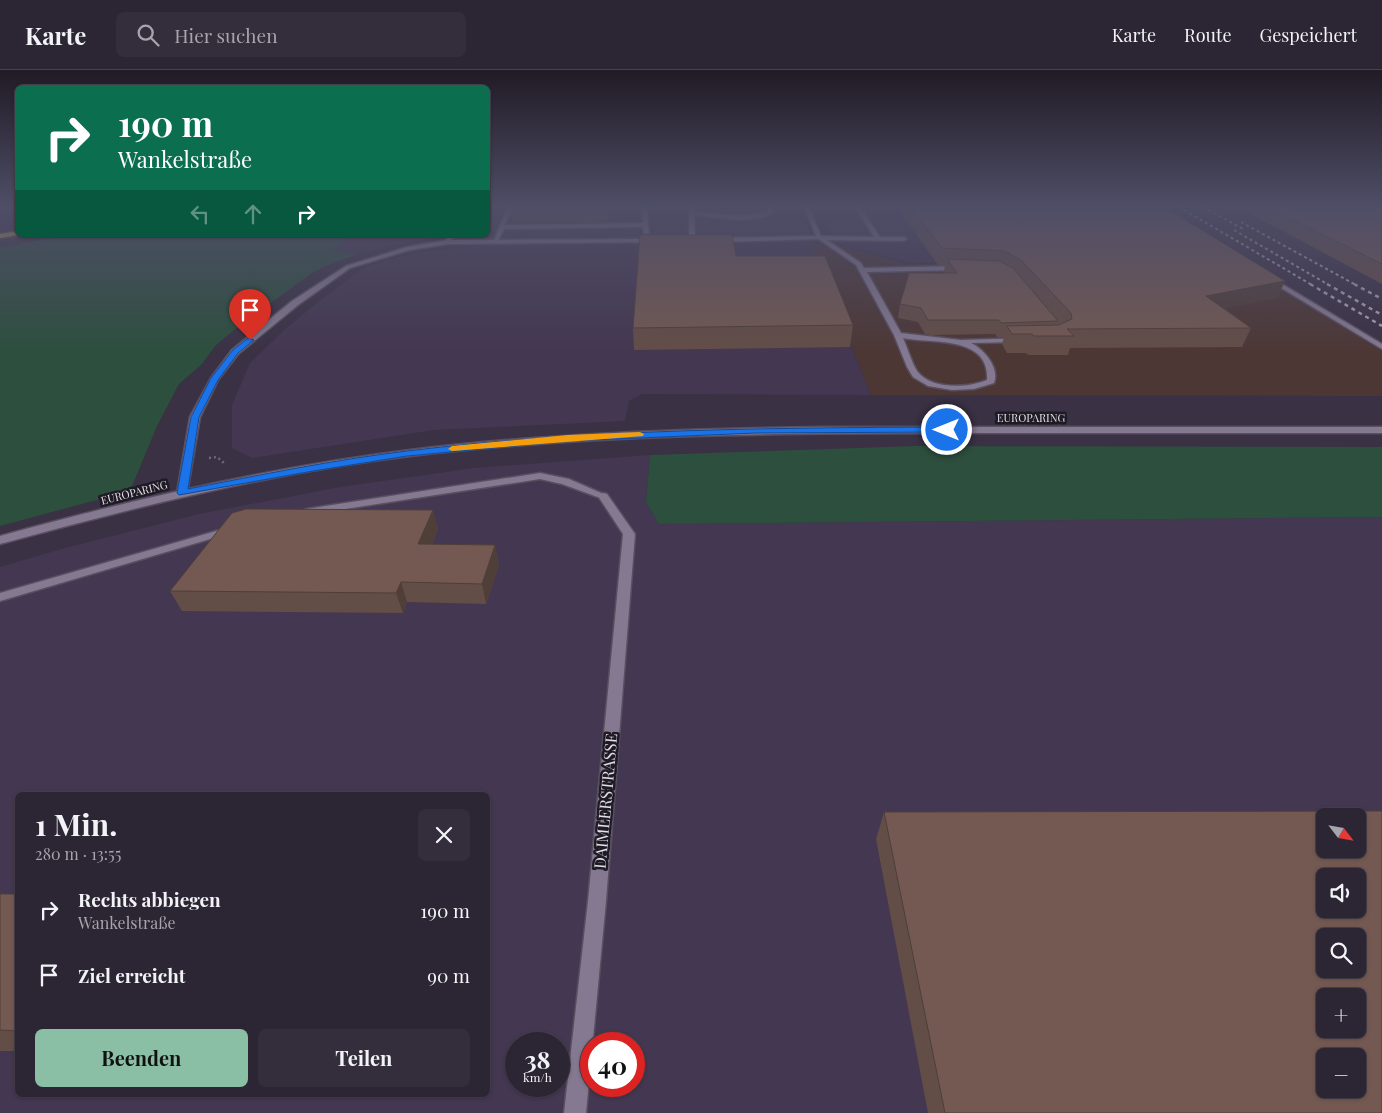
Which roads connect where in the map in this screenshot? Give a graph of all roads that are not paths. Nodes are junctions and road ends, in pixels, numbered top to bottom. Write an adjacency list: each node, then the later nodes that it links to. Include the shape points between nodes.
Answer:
1 (383, 256): 11 (street, via 348,266 295,303 235,352 214,380 195,417)
2 (848, 256): 4 (street)
3 (968, 268): 4 (street)
4 (862, 270): 6 (street)
5 (1262, 274): 9 (street)
6 (898, 335): 8 (street); 8 (street, via 915,374 925,382 965,388 992,381 992,373 979,350)
7 (1025, 340): 8 (street)
8 (958, 341)
9 (1382, 348)
10 (1382, 430): 11 (street, EUROPARING, via 794,430 596,437 407,454)
11 (182, 493): 14 (street, EUROPARING)
12 (290, 515): 16 (street, DAIMLERSTRASSE, via 540,476 603,496 629,534)
13 (242, 526): 15 (street)
14 (0, 540)
15 (0, 597)
16 (575, 1113)

